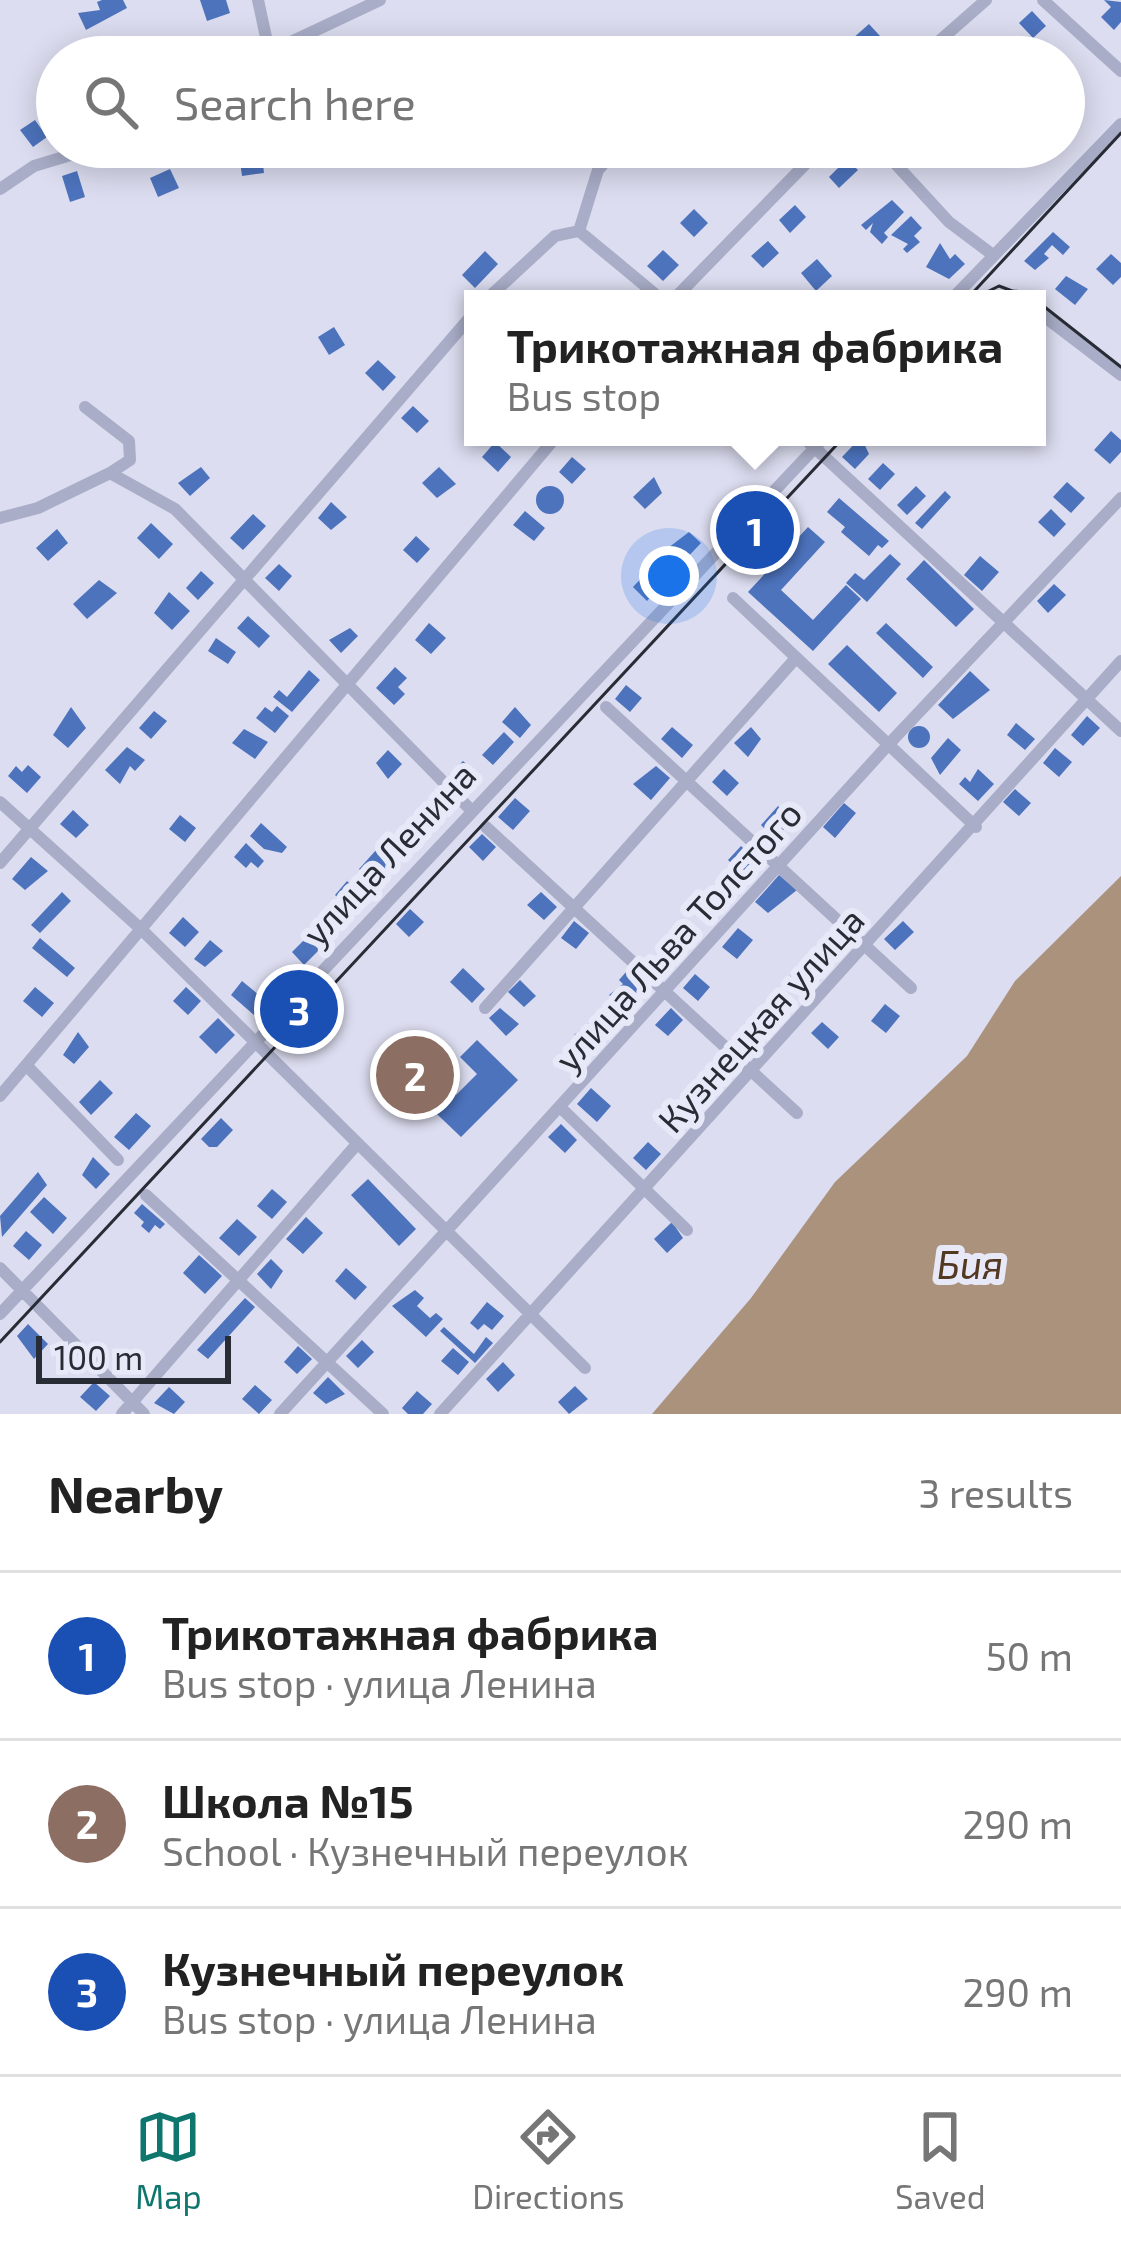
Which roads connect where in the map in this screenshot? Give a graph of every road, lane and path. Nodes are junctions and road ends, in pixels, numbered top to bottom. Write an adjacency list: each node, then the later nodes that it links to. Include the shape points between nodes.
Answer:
1 (258, 0): 5 (street)
2 (380, 0): 6 (street)
3 (986, 0): 7 (street)
4 (1043, 0): 8 (street)
5 (262, 36)
6 (303, 36)
7 (945, 36)
8 (1083, 36)
9 (1085, 38): 10 (street)
10 (1121, 71)
11 (1121, 124): 12 (street)
12 (1085, 161)
13 (36, 165): 18 (street)
14 (600, 168): 19 (street)
15 (802, 168): 23 (street)
16 (899, 168): 20 (street, via 949,222)
17 (1078, 168): 20 (street)
18 (0, 189)
19 (579, 231): 21 (street, via 555,236); 22 (street)
20 (993, 254): 24 (street)
21 (497, 290)
22 (650, 290)
23 (683, 290)
24 (960, 290)
25 (1046, 318): 27 (street)
26 (464, 324): 35 (street)
27 (1121, 375)
28 (85, 407): 32 (street, via 130,441 130,460)
29 (548, 446): 40 (street)
30 (817, 446): 47 (street, улица Ленина)
31 (823, 446): 37 (street)
32 (110, 473): 34 (street); 35 (street, via 175,509)
33 (1121, 498): 37 (street, улица Льва Толстого)
34 (0, 518)
35 (241, 580): 40 (street); 50 (street)
36 (733, 598): 38 (street)
37 (1004, 620): 41 (street); 44 (street, улица Льва Толстого)
38 (796, 658): 44 (street); 45 (street)
39 (1121, 662): 41 (street, Кузнецкая улица)
40 (349, 680): 47 (street); 54 (street)
41 (1088, 698): 43 (street); 49 (street, Кузнецкая улица)
42 (606, 706): 45 (street)
43 (1121, 730)
44 (888, 745): 49 (street); 52 (street, улица Льва Толстого)
45 (689, 781): 52 (street); 53 (street)
46 (0, 802): 50 (street)
47 (470, 809): 59 (street, улица Ленина)
48 (486, 827): 53 (street)
49 (976, 827): 55 (street, Кузнецкая улица)
50 (30, 831): 51 (street); 54 (street)
51 (0, 863)
52 (779, 866): 55 (street); 57 (street, улица Льва Толстого)
53 (577, 908): 57 (street); 58 (street)
54 (141, 929): 59 (street); 60 (street)
55 (864, 947): 56 (street); 61 (street, Кузнецкая улица)
56 (910, 988)
57 (664, 992): 61 (street); 63 (street, улица Льва Толстого)
58 (485, 1008)
59 (254, 1040): 65 (street); 73 (street, улица Ленина)
60 (26, 1065): 62 (street); 66 (street)
61 (754, 1072): 64 (street); 67 (street, Кузнецкая улица)
62 (0, 1096)
63 (561, 1108): 67 (street); 70 (street, улица Льва Толстого)
64 (796, 1113)
65 (356, 1144): 70 (street); 72 (street)
66 (118, 1160)
67 (646, 1192): 69 (street); 75 (street, Кузнецкая улица)
68 (146, 1195): 72 (street)
69 (687, 1230)
70 (442, 1233): 75 (street); 76 (street, улица Льва Толстого)
71 (0, 1268): 73 (street)
72 (240, 1284): 76 (street); 78 (street)
73 (22, 1291): 74 (street, улица Ленина); 78 (street)
74 (0, 1314)
75 (529, 1317): 77 (street); 82 (street, Кузнецкая улица)
76 (328, 1362): 80 (street, улица Льва Толстого); 81 (street)
77 (585, 1368)
78 (127, 1409): 79 (street)
79 (144, 1414)
80 (280, 1414)
81 (382, 1414)
82 (440, 1414)

